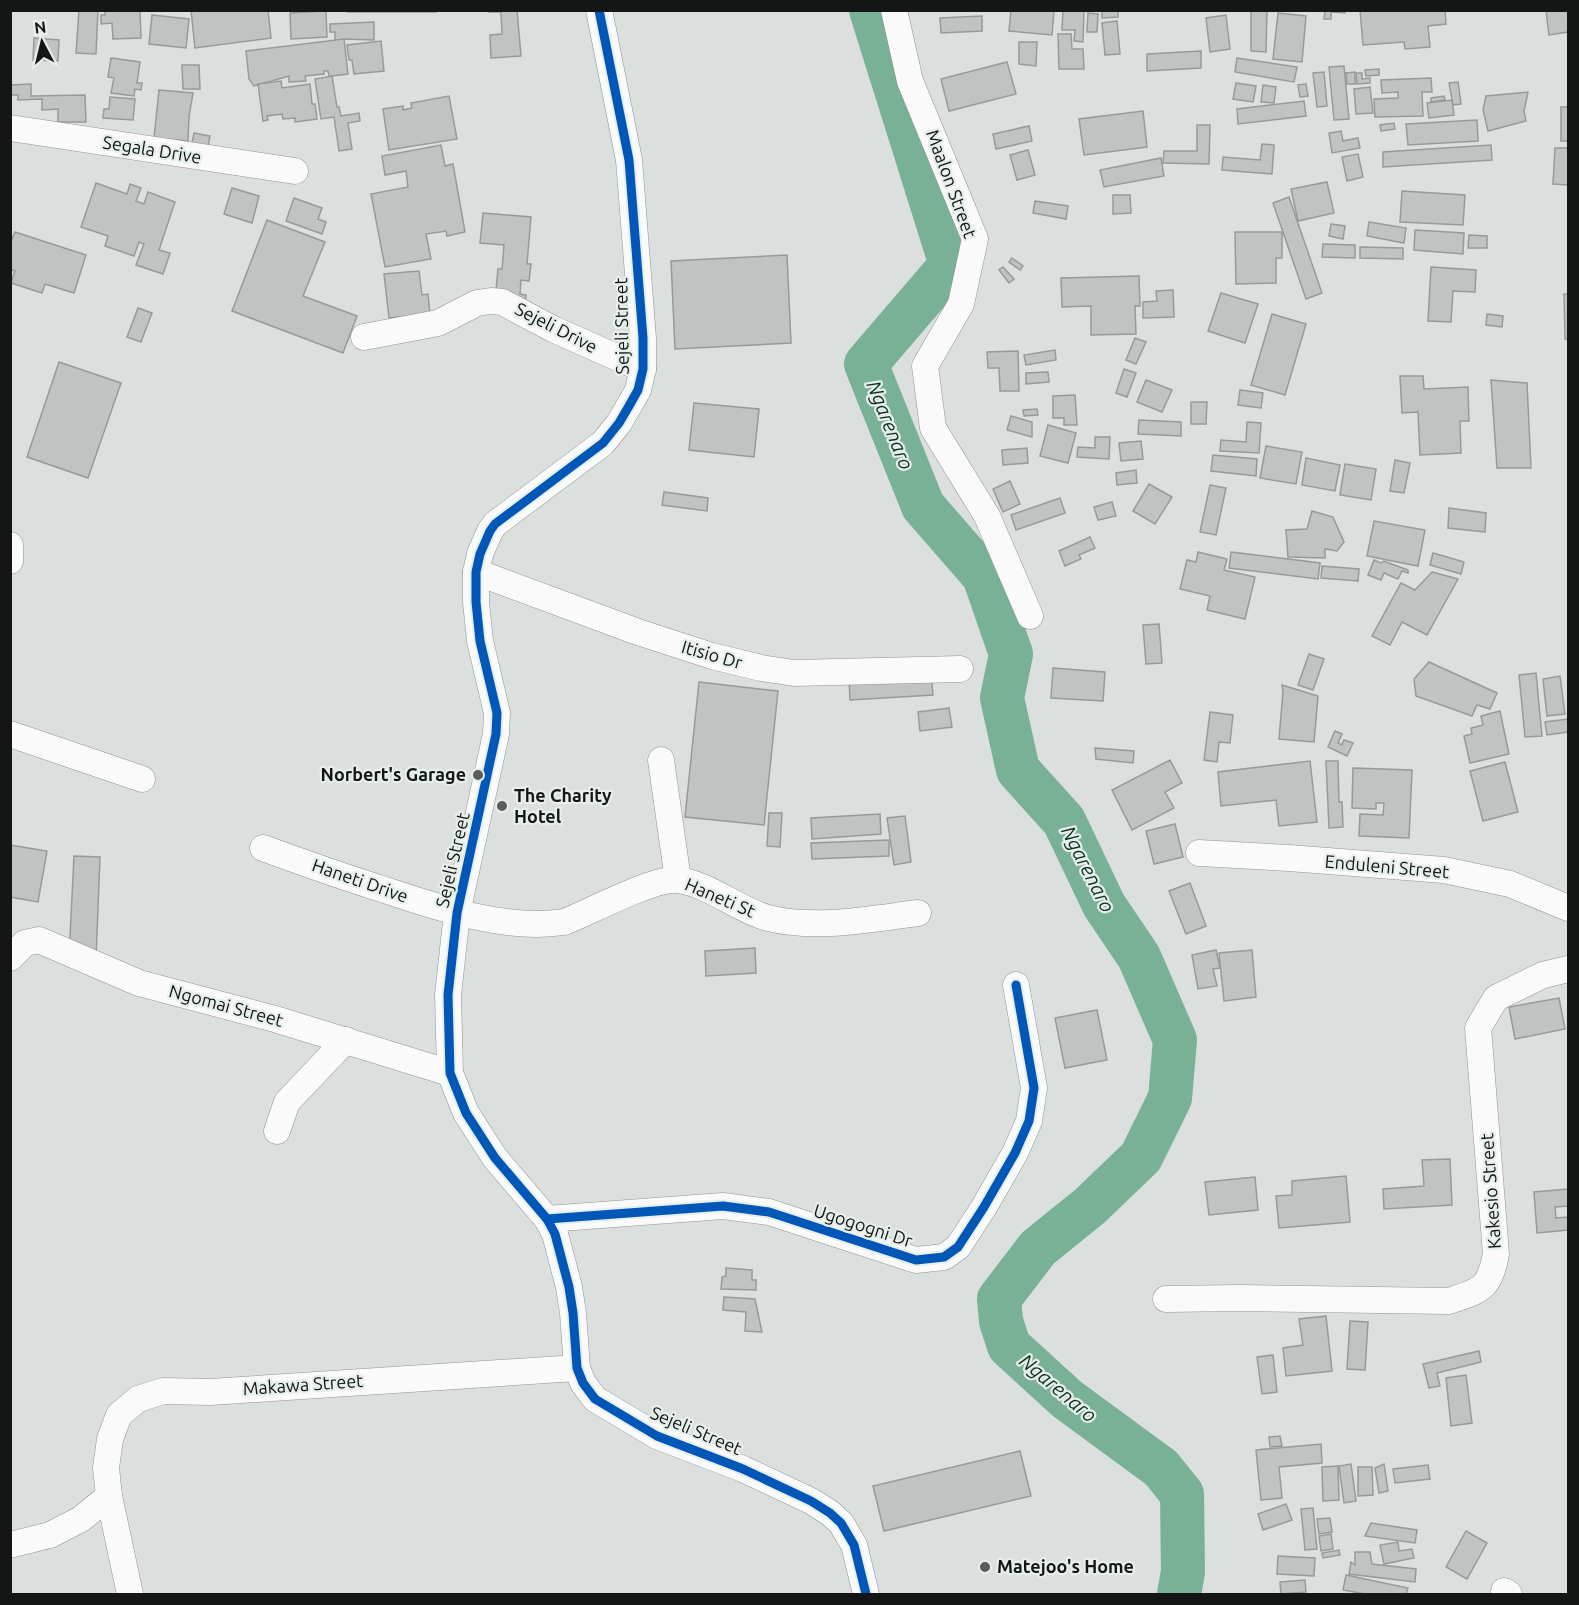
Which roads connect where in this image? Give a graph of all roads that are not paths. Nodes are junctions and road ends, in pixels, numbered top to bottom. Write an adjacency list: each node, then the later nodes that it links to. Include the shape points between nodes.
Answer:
1 (599, 10): 6 (street, Sejeli Street, via 629,160)
2 (894, 10): 10 (street, Maalon Street, via 910,81 975,239 961,304 925,366 933,428 987,516)
3 (10, 128): 4 (street, Segala Drive)
4 (295, 171)
5 (364, 337): 6 (street, Sejeli Drive, via 438,323 477,303 502,302)
6 (643, 369): 9 (street, Sejeli Street, via 638,390 603,443 495,525 485,540)
7 (10, 545): 8 (street)
8 (10, 561)
9 (476, 572): 11 (street, Itisio Dr, via 638,632 761,668 794,673); 20 (street, Sejeli Street, via 480,641 498,720)
10 (1030, 616)
11 (960, 669)
12 (10, 734): 14 (street)
13 (661, 760): 17 (street)
14 (142, 779)
15 (263, 848): 20 (street, Haneti Drive)
16 (1199, 853): 18 (street, Enduleni Street, via 1444,870 1510,884)
17 (678, 880): 19 (street, Haneti St, via 768,918 820,922); 20 (street, Haneti St, via 655,884 558,923)
18 (1569, 908)
19 (918, 912)
20 (457, 914): 25 (street, Sejeli Street, via 448,995)
21 (10, 958): 24 (street, Ngomai Street, via 25,942 39,940 139,982)
22 (1569, 969): 28 (street, Kakesio Street, via 1543,975 1496,998 1478,1028 1496,1254 1492,1274 1480,1291 1449,1301)
23 (1016, 985): 27 (street, Ugogogni Dr, via 1034,1088 1029,1121 984,1207 958,1247 944,1257 916,1260 769,1212 723,1206)
24 (346, 1040): 25 (street, Ngomai Street); 26 (street, via 287,1102)
25 (450, 1073): 27 (street, Sejeli Street, via 466,1113 495,1158)
26 (277, 1131)
27 (547, 1218): 29 (street, Sejeli Street, via 569,1287)
28 (1166, 1299)
29 (577, 1368): 30 (street, Makawa Street, via 210,1392 163,1391 138,1399 119,1415 110,1439 106,1468); 33 (street, Sejeli Street, via 595,1399 657,1436 743,1469 830,1513 854,1545)
30 (109, 1496): 31 (street, via 81,1520 51,1535); 32 (street, Makawa Street)
31 (10, 1545)
32 (130, 1594)
33 (866, 1594)

